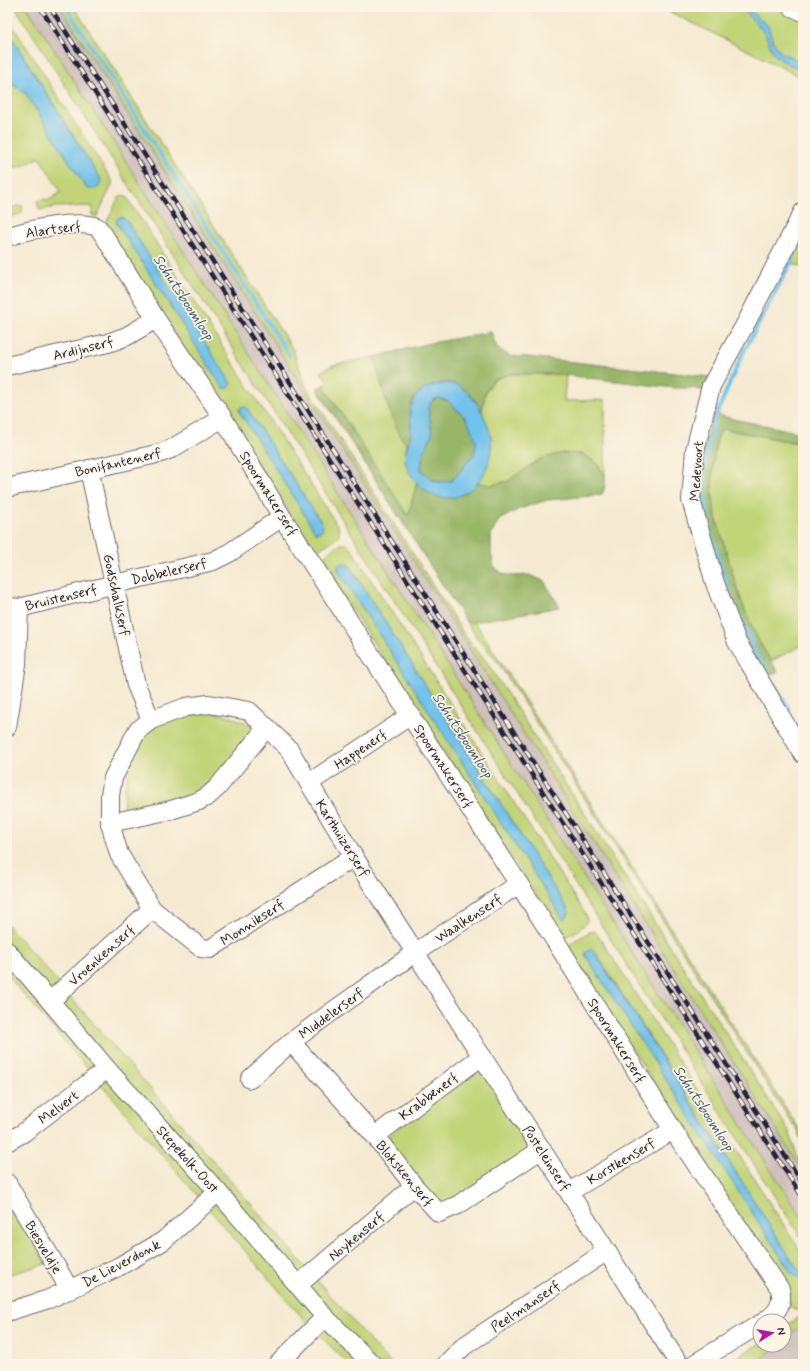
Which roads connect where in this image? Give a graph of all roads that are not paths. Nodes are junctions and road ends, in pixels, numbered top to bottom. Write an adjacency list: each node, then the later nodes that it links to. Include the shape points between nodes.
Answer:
1 (792, 7): 2 (street)
2 (803, 12)
3 (803, 212): 18 (street, Medevoort, via 711,386 695,450 691,500 715,583 737,642)
4 (98, 228): 5 (street, Alartserf, via 84,224 44,228); 6 (street, Spoormakerserf)
5 (7, 237)
6 (156, 320): 7 (street, Ardijnserf, via 128,336 108,343); 8 (street, Spoormakerserf)
7 (7, 366)
8 (222, 418): 9 (street, Bonifantenerf, via 171,449); 11 (street, Spoormakerserf)
9 (89, 469): 10 (street, Bonifantenerf); 12 (street, Godschalkserf)
10 (7, 488)
11 (282, 517): 12 (street, Dobbelerserf, via 213,562); 14 (street, Spoormakerserf)
12 (115, 584): 13 (street, Bruistenserf); 15 (street, Godschalkserf, via 136,685)
13 (13, 607): 16 (street, via 17,664)
14 (411, 715): 19 (street, Happenerf); 22 (street, Spoormakerserf)
15 (151, 720): 17 (street, Karthuizerserf, via 186,707 209,704 249,711); 20 (street, Karthuizerserf, via 137,731 113,778)
16 (7, 727)
17 (267, 727): 19 (street, Karthuizerserf, via 289,749); 20 (street, via 208,796 171,810)
18 (803, 754)
19 (309, 783): 21 (street, Karthuizerserf)
20 (110, 823): 23 (street, Karthuizerserf, via 119,854)
21 (354, 857): 23 (street, Monnikserf, via 210,949 201,948); 24 (street, Karthuizerserf)
22 (519, 884): 24 (street, Waalkenserf); 31 (street, Spoormakerserf)
23 (152, 909): 26 (street, Vroenkenserf)
24 (416, 952): 27 (street, Middelerserf); 28 (street, Posteleinserf)
25 (10, 962): 26 (street, Stepekolk-Oost)
26 (50, 1000): 29 (street, Stepekolk-Oost)
27 (291, 1042): 30 (street, Middelerserf); 32 (street, Blokskenserf)
28 (482, 1056): 32 (street, Krabbenerf); 34 (street, Posteleinserf)
29 (108, 1069): 33 (street, Melvert, via 23,1133); 37 (street, Stepekolk-Oost)
30 (250, 1079)
31 (673, 1130): 38 (street, Korstkenserf); 43 (street, Spoormakerserf, via 780,1289 782,1297)
32 (375, 1136): 36 (street, Blokskenserf)
33 (7, 1142)
34 (542, 1149): 36 (street, Blokskenserf, via 458,1205 439,1213); 38 (street, Posteleinserf)
35 (7, 1183): 41 (street, Biesveldje)
36 (414, 1186): 40 (street, Noykenserf)
37 (218, 1192): 40 (street, Stepekolk-Oost); 41 (street, De Lieverdonk, via 163,1241 118,1267)
38 (569, 1192): 39 (street, Posteleinserf)
39 (607, 1251): 48 (street, Peelmanserf, via 464,1346); 49 (street, Posteleinserf)
40 (298, 1285): 44 (street, Stepekolk-Oost)
41 (70, 1290): 42 (street, De Lieverdonk, via 49,1299)
42 (8, 1310)
43 (775, 1313)
44 (325, 1317): 46 (street); 47 (street, Stepekolk-Oost)
45 (752, 1329): 50 (street)
46 (278, 1364)
47 (372, 1364)
48 (446, 1364)
49 (679, 1364)
50 (694, 1364)

